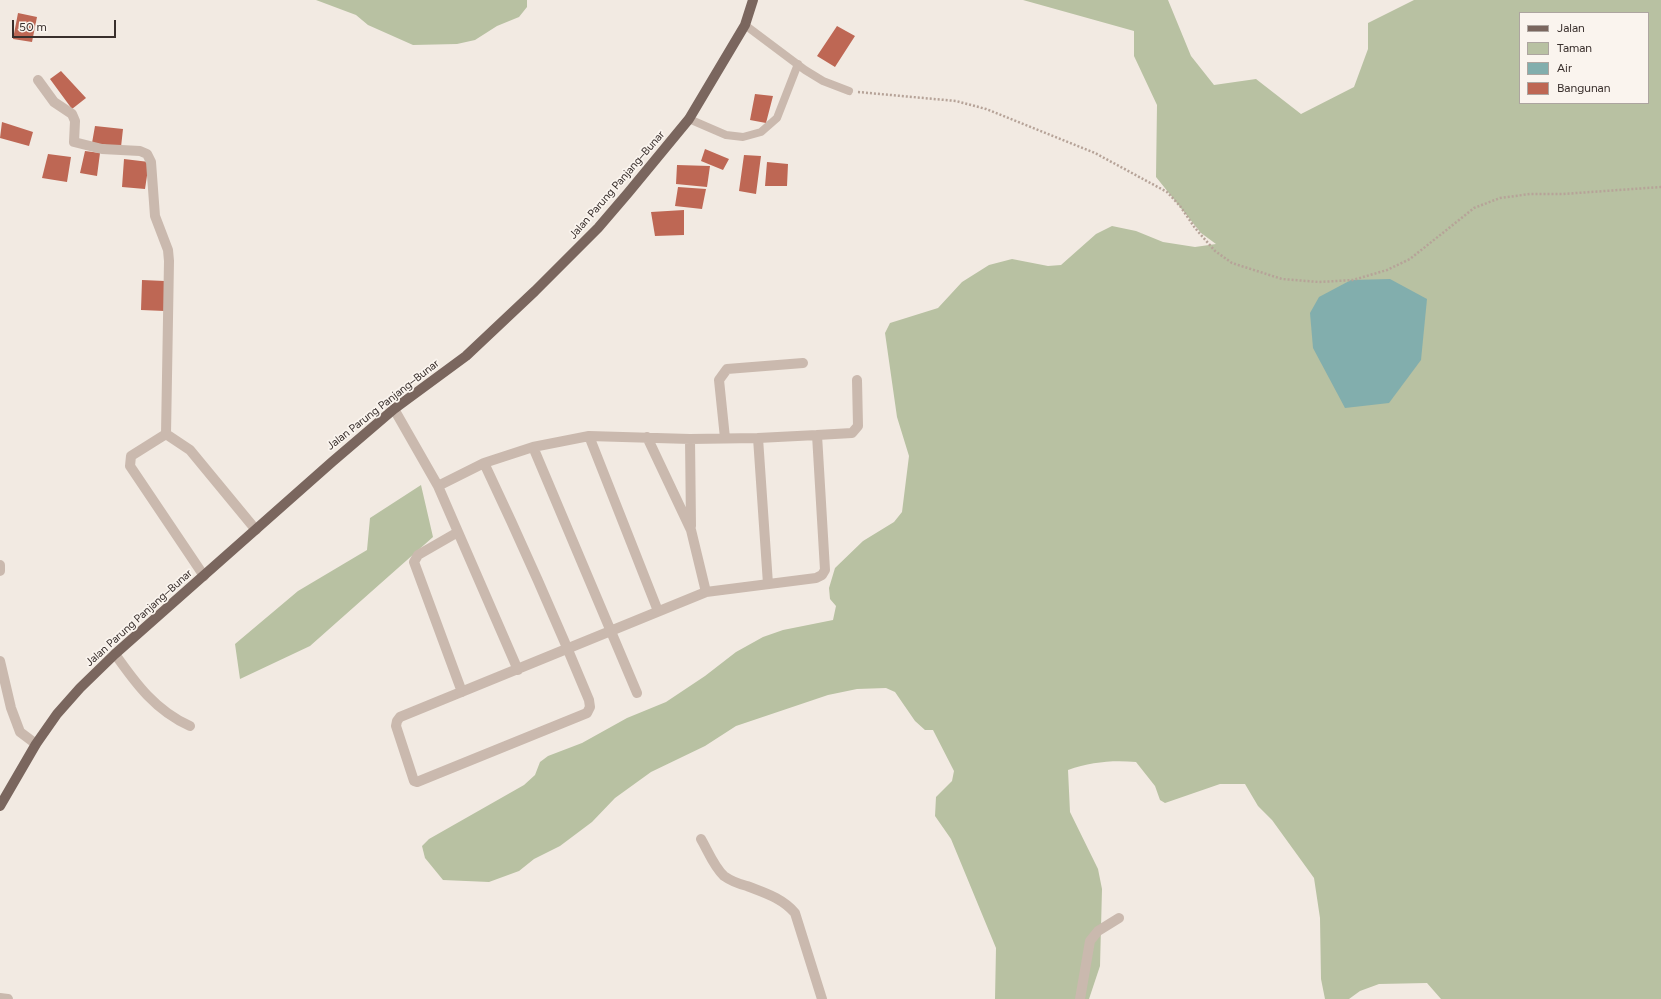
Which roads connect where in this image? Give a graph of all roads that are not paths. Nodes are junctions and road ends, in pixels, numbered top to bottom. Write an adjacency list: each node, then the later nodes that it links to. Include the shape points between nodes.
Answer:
1 (754, 0): 2 (main road, Jalan Parung Panjang–Bunar)
2 (745, 25): 3 (lane); 6 (main road, Jalan Parung Panjang–Bunar)
3 (798, 64): 5 (lane, via 823,81); 6 (lane, via 777,118 761,132 744,137 726,136)
4 (38, 80): 10 (street, via 54,102 72,114 75,121 74,142 102,149 140,151 147,154 152,162 155,216 168,250 169,260)
5 (849, 91)
6 (689, 119): 9 (main road, Jalan Parung Panjang–Bunar, via 618,205 540,286 466,356)
7 (803, 363): 14 (street, via 726,369 719,380)
8 (857, 380): 11 (street, via 858,426 852,433)
9 (394, 409): 19 (street); 20 (main road, Jalan Parung Panjang–Bunar)
10 (166, 434): 20 (street, via 190,450); 25 (street, via 131,456 130,466)
11 (817, 435): 15 (street); 26 (street, via 825,570 816,578)
12 (589, 436): 13 (street); 17 (street); 28 (street)
13 (647, 437): 16 (street); 21 (street)
14 (725, 438): 15 (street); 16 (street)
15 (758, 438): 26 (street)
16 (690, 439): 21 (street)
17 (533, 447): 18 (street); 29 (street)
18 (484, 463): 19 (street); 30 (street)
19 (438, 486): 22 (street)
20 (256, 530): 25 (main road, Jalan Parung Panjang–Bunar)
21 (691, 530): 27 (street)
22 (458, 532): 33 (street); 34 (street, via 418,555 414,562)
23 (0, 565): 24 (street)
24 (0, 571)
25 (204, 576): 31 (main road, Jalan Parung Panjang–Bunar)
26 (768, 584): 27 (street)
27 (706, 592): 28 (street)
28 (658, 611): 29 (street)
29 (611, 631): 30 (street); 35 (street)
30 (568, 649): 33 (street); 34 (street, via 589,700 590,707 586,713 420,782 414,781 396,726 397,721 400,717)
31 (115, 654): 36 (street, via 137,686 154,704); 37 (main road, Jalan Parung Panjang–Bunar, via 57,714)
32 (0, 661): 37 (street, via 11,708 20,732)
33 (518, 670): 34 (street)
34 (462, 692)
35 (637, 693)
36 (190, 726)
37 (36, 744): 38 (main road, Jalan Parung Panjang–Bunar)
38 (0, 806)
39 (701, 839): 43 (street, via 724,876 773,896 795,913)
40 (1119, 918): 44 (street, via 1098,932 1090,941)
41 (0, 998): 42 (street)
42 (8, 999)
43 (822, 999)
44 (1080, 999)

